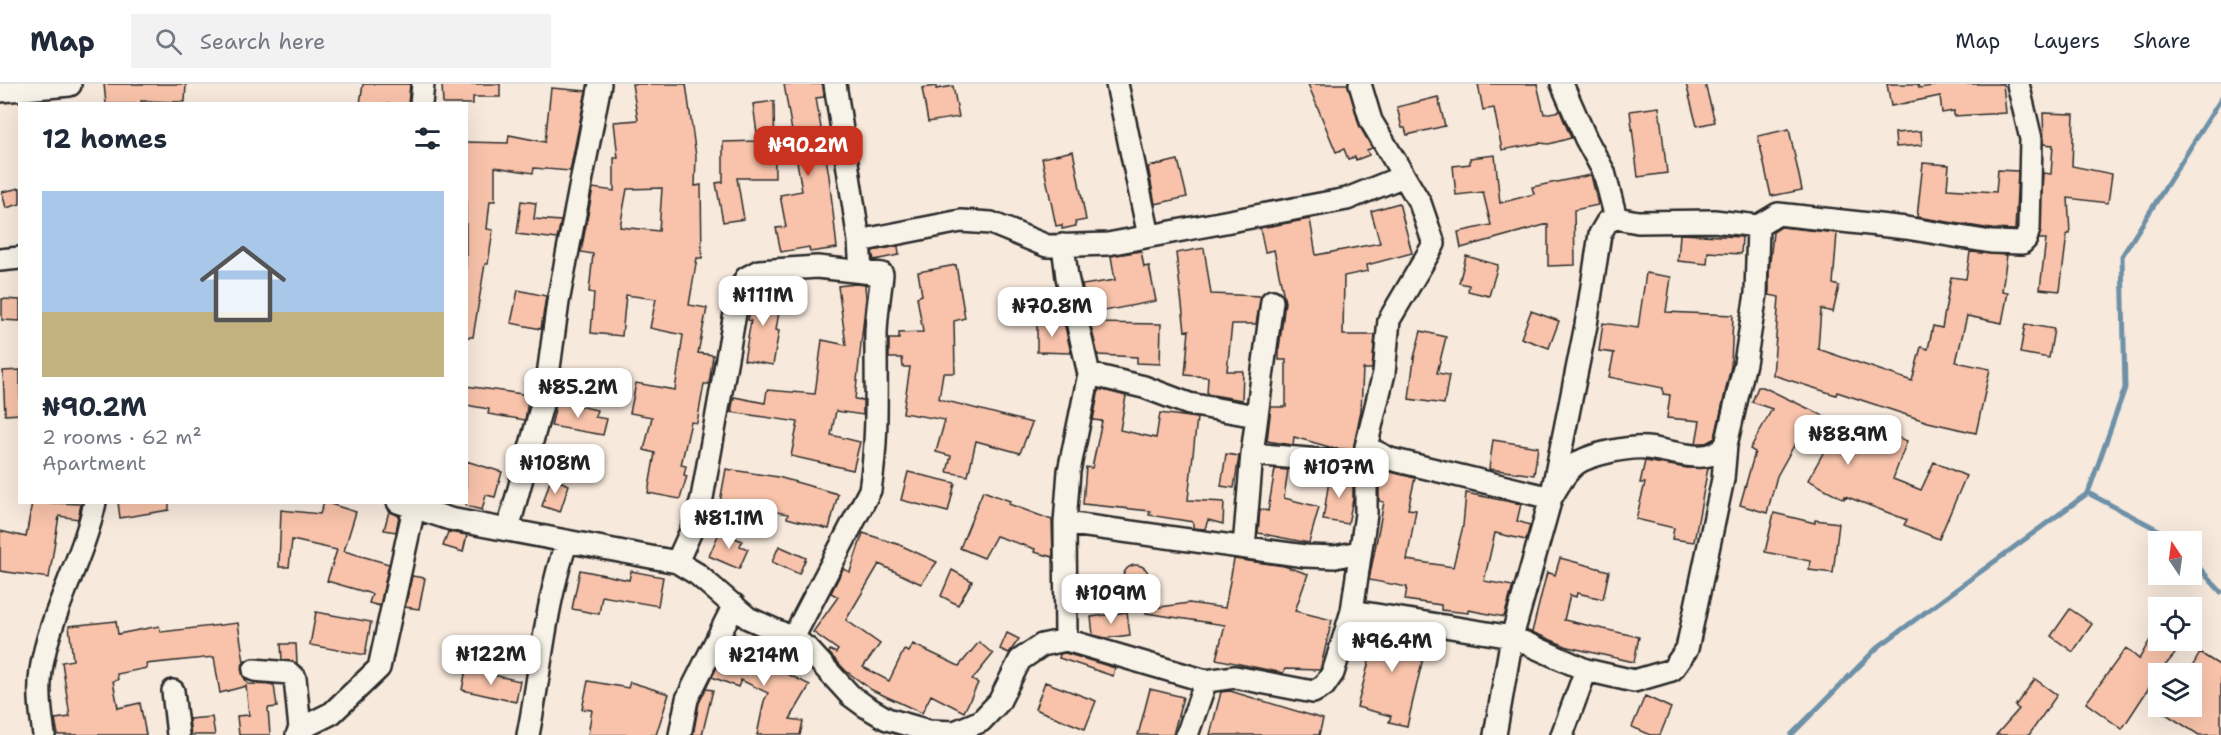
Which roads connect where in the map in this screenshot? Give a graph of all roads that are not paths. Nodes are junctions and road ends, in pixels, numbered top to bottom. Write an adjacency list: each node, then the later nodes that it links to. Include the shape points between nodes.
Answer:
1 (423, 84): 10 (street)
2 (600, 84): 30 (street, via 558,302 546,390)
3 (835, 84): 15 (street)
4 (1117, 84): 14 (street)
5 (1360, 84): 11 (street, via 1371,121)
6 (1562, 84): 12 (street, via 1604,172)
7 (2018, 84): 13 (street, via 2031,139 2029,229 2022,243 1800,215 1778,214)
8 (0, 91): 9 (street)
9 (71, 91)
10 (421, 102)
11 (1404, 176): 14 (street, via 1347,199); 25 (street, via 1420,203 1434,244 1389,320 1384,373)
12 (1616, 218): 13 (street); 26 (street, via 1607,222 1599,234 1586,326)
13 (1758, 226): 23 (street, via 1756,294)
14 (1149, 236): 16 (street, via 1108,244)
15 (859, 241): 16 (street, via 962,221 991,223 1047,246); 19 (street)
16 (1063, 245): 21 (street)
17 (18, 258): 18 (street)
18 (0, 260)
19 (861, 272): 34 (street, via 817,267 759,271 746,278 739,291 702,498); 38 (street, via 882,274 875,342 874,468 870,490)
20 (1272, 301): 22 (street)
21 (1089, 374): 22 (street, via 1144,387 1189,404); 29 (street, via 1069,471)
22 (1256, 416): 24 (street)
23 (1726, 446): 26 (street, via 1708,457 1638,447 1591,458 1576,464); 41 (street, via 1723,479 1687,649 1672,670 1634,681)
24 (1252, 454): 25 (street); 32 (street)
25 (1366, 456): 26 (street); 33 (street, via 1366,514)
26 (1551, 498): 37 (street)
27 (95, 504): 45 (street, via 41,670)
28 (406, 505): 30 (street, via 450,519); 44 (street, via 380,668 332,713)
29 (1065, 523): 32 (street); 39 (street)
30 (508, 528): 31 (street)
31 (567, 541): 34 (street); 47 (street, via 544,636)
32 (1244, 547): 33 (street, via 1305,556 1335,557)
33 (1359, 552): 36 (street)
34 (677, 561): 35 (street)
35 (734, 605): 38 (street, via 756,623); 48 (street, via 687,699)
36 (1352, 611): 37 (street); 42 (street, via 1333,674 1313,692 1235,677)
37 (1512, 637): 41 (street); 50 (street)
38 (793, 638): 39 (street, via 850,695 887,719 929,731 956,732 981,721 999,702 1020,660 1042,645)
39 (1066, 640): 42 (street)
40 (254, 670): 44 (street, via 289,673 295,678)
41 (1586, 670): 51 (street)
42 (1206, 681): 49 (street)
43 (173, 691): 46 (street)
44 (299, 732)
45 (44, 735)
46 (178, 735)
47 (528, 735)
48 (681, 735)
49 (1187, 735)
50 (1495, 735)
51 (1562, 735)

